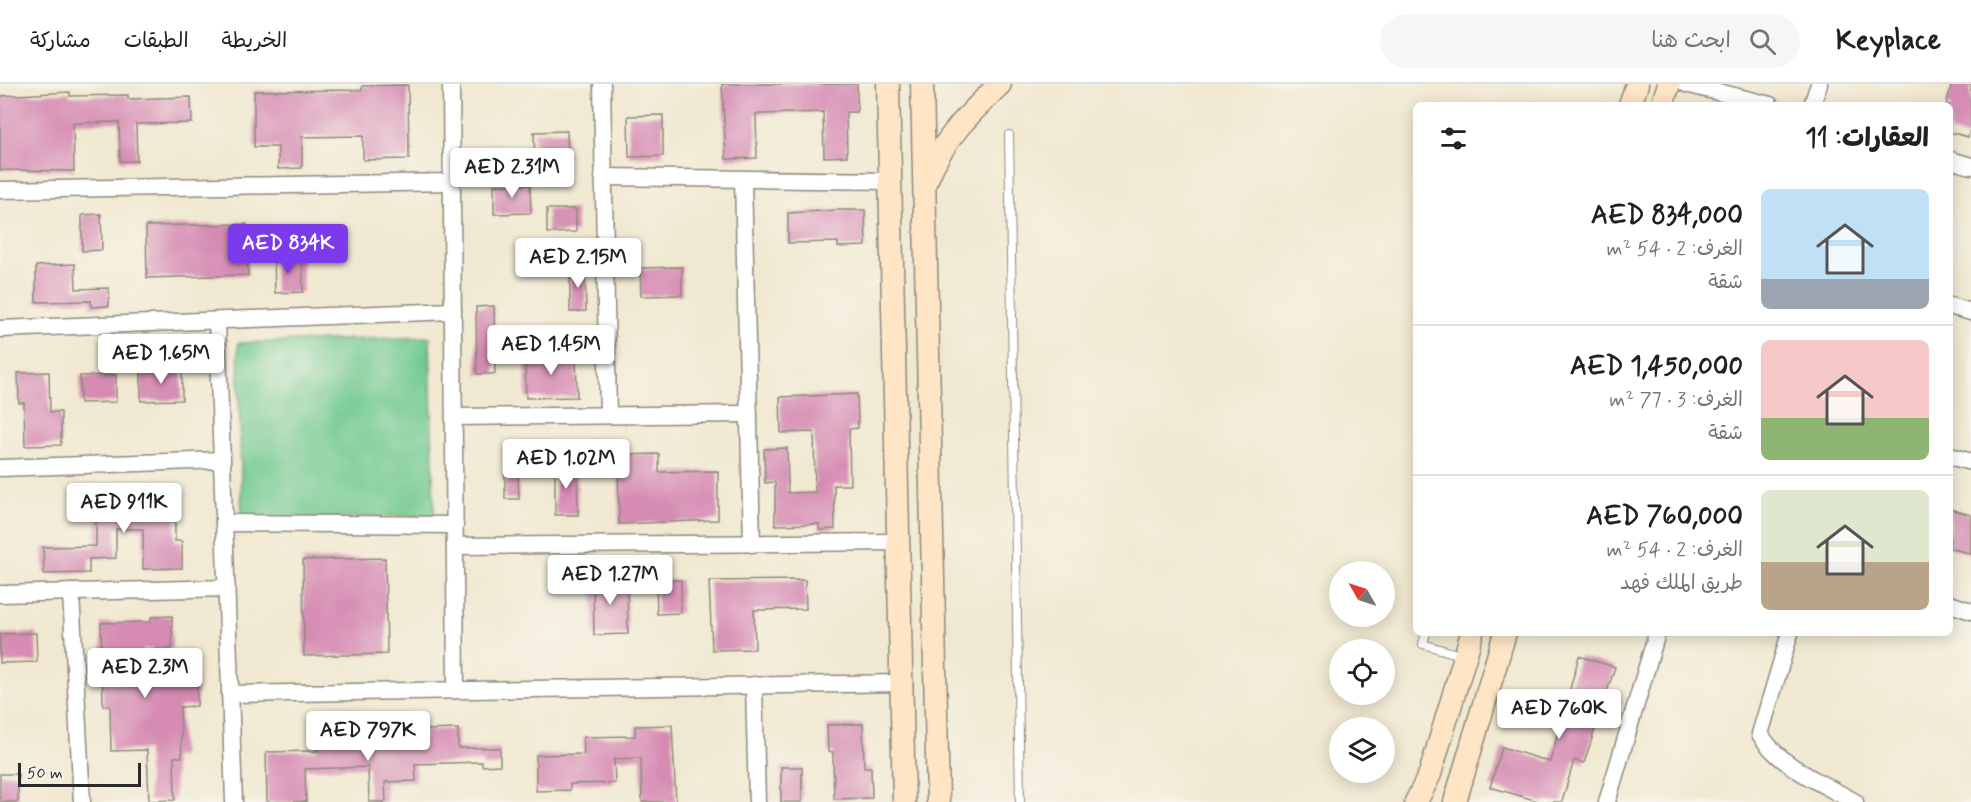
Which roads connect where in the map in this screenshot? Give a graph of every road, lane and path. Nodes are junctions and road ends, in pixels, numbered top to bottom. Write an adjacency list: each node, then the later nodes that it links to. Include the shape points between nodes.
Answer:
1 (451, 84): 20 (street)
2 (602, 84): 17 (street)
3 (888, 84): 19 (street)
4 (922, 84): 21 (street)
5 (1000, 84): 21 (street, via 950,136 934,160)
6 (1636, 84): 10 (street)
7 (1669, 84): 11 (street)
8 (1686, 84): 12 (street)
9 (1819, 84): 13 (street)
10 (1631, 102)
11 (1663, 102)
12 (1758, 102)
13 (1813, 102)
14 (1009, 135): 62 (lane)
15 (1953, 161): 16 (street)
16 (1971, 166)
17 (603, 177): 18 (street); 29 (street)
18 (742, 179): 19 (street); 28 (street)
19 (890, 181): 37 (street)
20 (452, 182): 22 (street); 24 (street)
21 (925, 186): 61 (street)
22 (0, 190)
23 (1953, 307): 25 (street)
24 (453, 311): 26 (street); 30 (street)
25 (1971, 312)
26 (217, 321): 27 (street); 32 (street)
27 (0, 329)
28 (749, 414): 29 (street); 38 (street)
29 (608, 415): 30 (street)
30 (454, 417): 36 (street)
31 (1953, 457): 33 (street)
32 (222, 460): 34 (street); 35 (street)
33 (1971, 462)
34 (0, 468)
35 (224, 523): 36 (street); 40 (street)
36 (455, 525): 39 (street)
37 (898, 542): 38 (street); 51 (street)
38 (752, 544): 39 (street)
39 (455, 546): 53 (street)
40 (226, 588): 41 (street); 54 (street)
41 (71, 592): 42 (street); 57 (street)
42 (0, 594)
43 (1953, 605): 44 (street)
44 (1971, 611)
45 (1425, 636): 50 (lane, via 1423,644)
46 (1471, 636): 50 (street)
47 (1504, 636): 56 (street)
48 (1656, 636): 66 (street)
49 (1789, 636): 67 (street, via 1760,734 1785,761)
50 (1465, 656): 55 (street)
51 (901, 683): 52 (street); 60 (street)
52 (754, 685): 53 (street); 59 (street)
53 (456, 690): 54 (street)
54 (230, 694): 58 (street)
55 (1432, 766): 56 (street); 63 (lane); 64 (street)
56 (1465, 767): 65 (street)
57 (82, 802)
58 (234, 802)
59 (757, 802)
60 (904, 802)
61 (938, 802)
62 (1020, 802)
63 (1405, 802)
64 (1416, 802)
65 (1455, 802)
66 (1607, 802)
67 (1855, 802)

